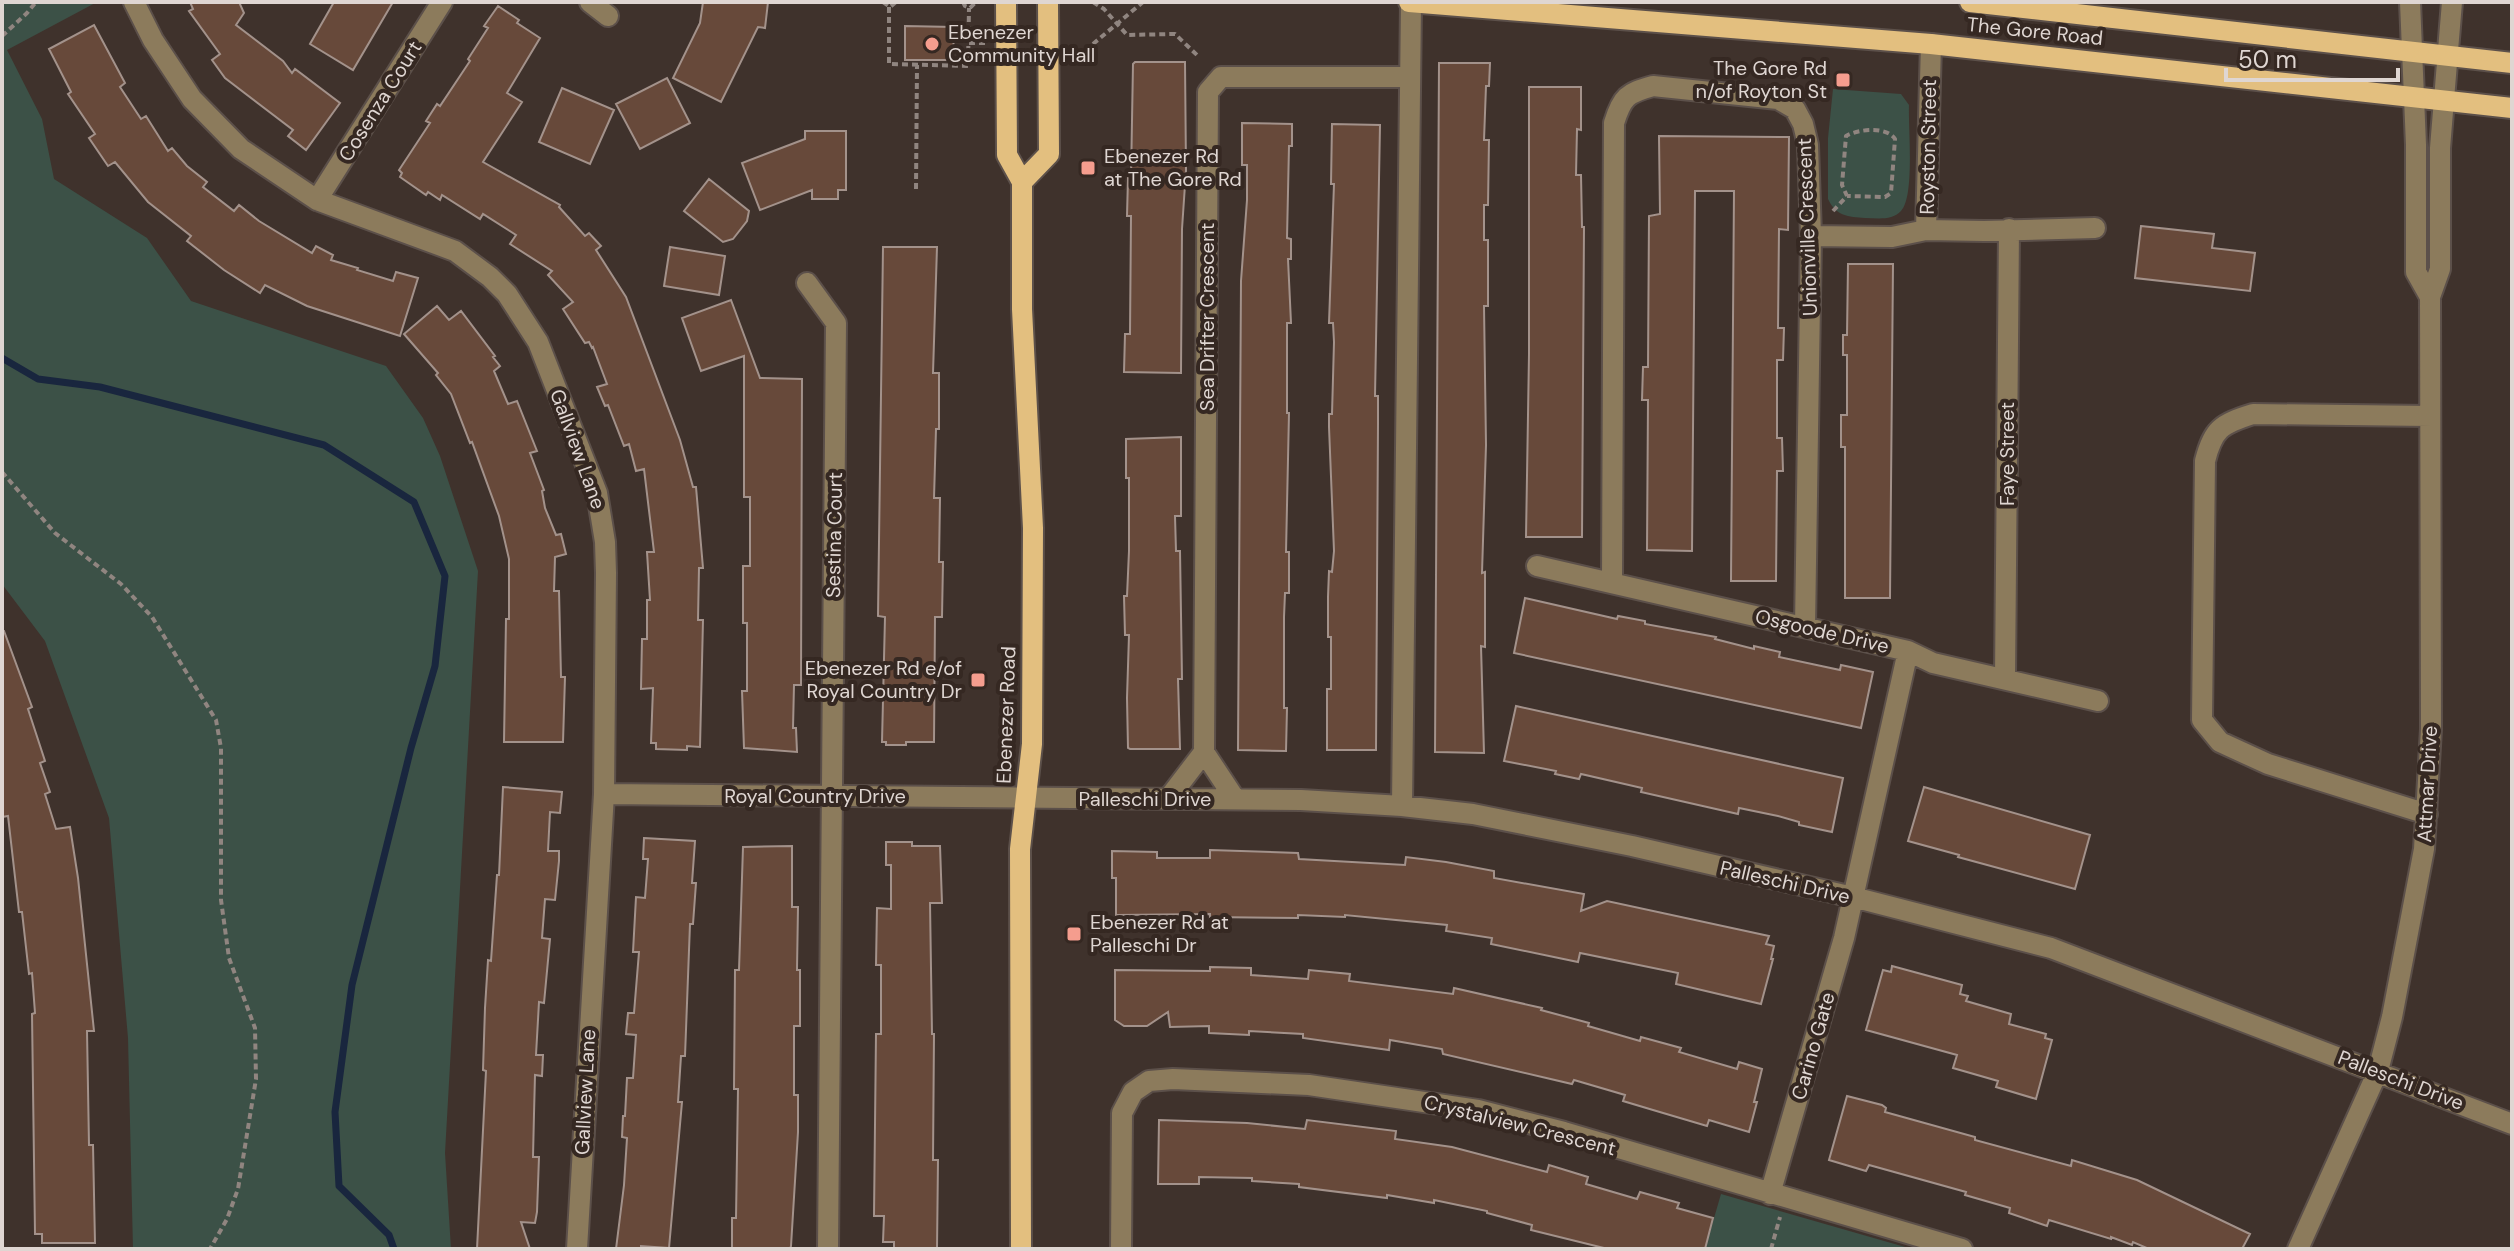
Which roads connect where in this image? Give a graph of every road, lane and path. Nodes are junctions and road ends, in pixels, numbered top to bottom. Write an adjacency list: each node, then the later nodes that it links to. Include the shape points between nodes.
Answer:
1 (36, 2): 21 (path)
2 (134, 2): 38 (street, Gallview Lane, via 172,71 209,117 260,164)
3 (442, 2): 38 (street, Cosenza Court)
4 (590, 2): 19 (street)
5 (883, 2): 17 (path)
6 (896, 2): 17 (path)
7 (963, 2): 18 (path)
8 (976, 2): 18 (path)
9 (1006, 2): 35 (main road, Ebenezer Road, via 1007,155)
10 (1048, 2): 35 (main road, via 1049,154)
11 (1093, 2): 20 (path)
12 (1143, 2): 20 (path)
13 (1410, 2): 25 (main road, The Gore Road); 31 (street)
14 (1970, 2): 26 (main road, The Gore Road)
15 (2410, 2): 26 (street, Attmar Drive)
16 (2452, 2): 27 (street, Attmar Drive)
17 (889, 7): 30 (path, via 889,64)
18 (969, 8): 22 (path)
19 (608, 16)
20 (1117, 24): 24 (path); 28 (path, via 1127,35 1175,34)
21 (2, 36)
22 (969, 43): 23 (path); 30 (path, via 968,66)
23 (988, 44)
24 (1093, 44)
25 (1931, 44): 32 (main road, The Gore Road); 42 (street, Royston Street)
26 (2412, 51): 27 (main road, The Gore Road); 32 (street, Attmar Drive)
27 (2448, 55): 29 (main road, The Gore Road); 33 (street, Attmar Drive)
28 (1198, 56)
29 (2512, 63)
30 (917, 65): 36 (path)
31 (1410, 77): 54 (street, Sea Drifter Crescent, via 1221,77 1208,92); 60 (street)
32 (2414, 97): 33 (main road, The Gore Road); 45 (street, Attmar Drive, via 2416,272)
33 (2444, 100): 34 (main road, The Gore Road); 45 (street, Attmar Drive, via 2440,269)
34 (2512, 108)
35 (1022, 182): 57 (main road, Ebenezer Road, via 1022,309 1033,528 1032,744)
36 (916, 189)
37 (1847, 196): 37 (path, via 1842,185 1846,136 1891,133 1891,193); 39 (path)
38 (317, 200): 55 (street, Gallview Lane, via 436,242 471,262 507,294 538,342 601,509 606,573)
39 (1833, 211)
40 (2095, 228): 41 (street)
41 (2009, 229): 42 (street); 52 (street, Faye Street)
42 (1926, 230): 43 (street, Royston Street, via 1892,237)
43 (1811, 236): 49 (street, Unionville Crescent, via 1808,145 1795,109 1778,99 1653,86 1633,91 1620,103 1614,123); 50 (street, Unionville Crescent)
44 (807, 283): 56 (street, Sestina Court, via 836,323)
45 (2430, 297): 46 (street, Attmar Drive)
46 (2430, 416): 61 (street, Attmar Drive); 61 (street, via 2253,414 2227,422 2211,437 2205,461 2202,705 2202,720 2220,742 2268,764)
47 (2, 472): 67 (path, via 55,533 121,584 152,617 216,720 221,748 221,900 229,958 255,1028 256,1079 238,1189)
48 (1537, 566): 49 (street, Osgoode Drive)
49 (1612, 582): 50 (street, Osgoode Drive)
50 (1805, 627): 51 (street, Osgoode Drive)
51 (1908, 651): 52 (street, via 1933,663); 62 (street, Osgoode Drive)
52 (2005, 678): 53 (street)
53 (2098, 701)
54 (1204, 752): 58 (street); 59 (street)
55 (604, 794): 56 (street, Royal Country Drive); 68 (street, Gallview Lane)
56 (831, 797): 57 (street, Royal Country Drive); 69 (street)
57 (1026, 798): 58 (street, Palleschi Drive); 70 (main road, Ebenezer Road, via 1020,849)
58 (1168, 799): 59 (street, Palleschi Drive)
59 (1235, 799): 60 (street, Palleschi Drive)
60 (1402, 806): 62 (street, Palleschi Drive, via 1473,814)
61 (2427, 814): 63 (street, Attmar Drive, via 2415,904)
62 (1853, 897): 63 (street, Palleschi Drive, via 2051,948); 65 (street, Carino Gate)
63 (2378, 1071): 64 (street, Palleschi Drive); 74 (street, Attmar Drive)
64 (2512, 1124)
65 (1770, 1194): 71 (street, Crystalview Crescent, via 1465,1108 1309,1085 1149,1081 1133,1092 1122,1113); 73 (street, Crystalview Crescent)
66 (1781, 1214): 72 (path)
67 (210, 1249)
68 (577, 1249)
69 (828, 1249)
70 (1021, 1249)
71 (1121, 1249)
72 (1771, 1249)
73 (1962, 1249)
74 (2298, 1249)

